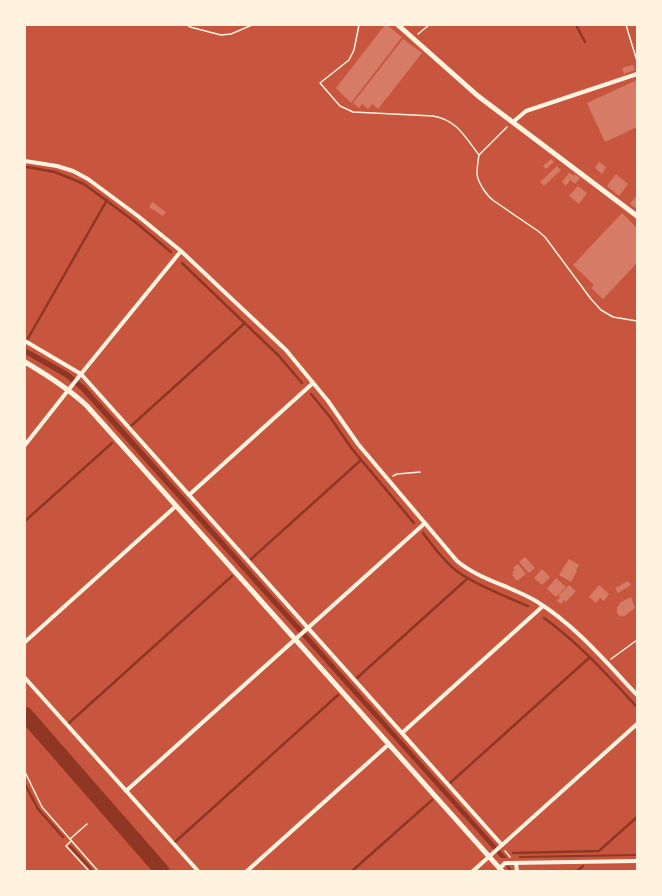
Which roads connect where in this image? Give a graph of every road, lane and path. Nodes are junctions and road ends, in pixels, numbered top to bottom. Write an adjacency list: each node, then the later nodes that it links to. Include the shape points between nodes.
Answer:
1 (187, 25): 2 (path, via 226,35)
2 (252, 25)
3 (359, 25): 11 (path, via 354,50 349,60 320,84 340,106 353,112 441,117 456,125)
4 (398, 25): 7 (street)
5 (429, 25): 7 (path)
6 (626, 25): 8 (path)
7 (414, 39): 10 (street, via 478,96)
8 (637, 61)
9 (637, 74): 10 (street, via 526,111)
10 (513, 122): 11 (path); 14 (street)
11 (479, 155): 16 (path, via 477,174 491,198 545,237 601,310 613,317)
12 (26, 161): 13 (street); 15 (street, via 57,166 88,179)
13 (25, 166)
14 (637, 216)
15 (181, 251): 19 (street); 20 (street, via 286,350)
16 (637, 321)
17 (25, 341): 19 (street)
18 (25, 362): 21 (street)
19 (79, 375): 21 (street); 25 (street)
20 (313, 383): 24 (street, via 358,444); 25 (street)
21 (70, 387): 22 (street); 26 (street)
22 (25, 445)
23 (420, 472): 24 (path, via 397,474)
24 (389, 479): 27 (street)
25 (189, 495): 29 (street)
26 (176, 506): 30 (street); 32 (street)
27 (426, 523): 28 (street, via 463,566); 29 (street)
28 (543, 606): 33 (street); 37 (street)
29 (307, 629): 30 (street); 37 (street)
30 (297, 638): 38 (street); 40 (street)
31 (637, 640): 33 (path)
32 (25, 642)
33 (607, 662): 35 (street)
34 (25, 678): 40 (street)
35 (637, 695)
36 (637, 724): 43 (street)
37 (402, 733): 43 (street)
38 (389, 744): 44 (street); 52 (street)
39 (25, 772): 42 (path, via 42,807)
40 (126, 791): 51 (street)
41 (87, 824): 42 (path)
42 (71, 840): 49 (path, via 66,846); 50 (path)
43 (501, 846): 44 (street); 45 (path)
44 (491, 855): 48 (street); 53 (street)
45 (512, 859)
46 (637, 861): 47 (street)
47 (516, 863): 48 (street, via 505,863); 54 (street)
48 (501, 869)
49 (89, 871)
50 (98, 871)
51 (198, 871)
52 (247, 871)
53 (473, 871)
54 (517, 871)

